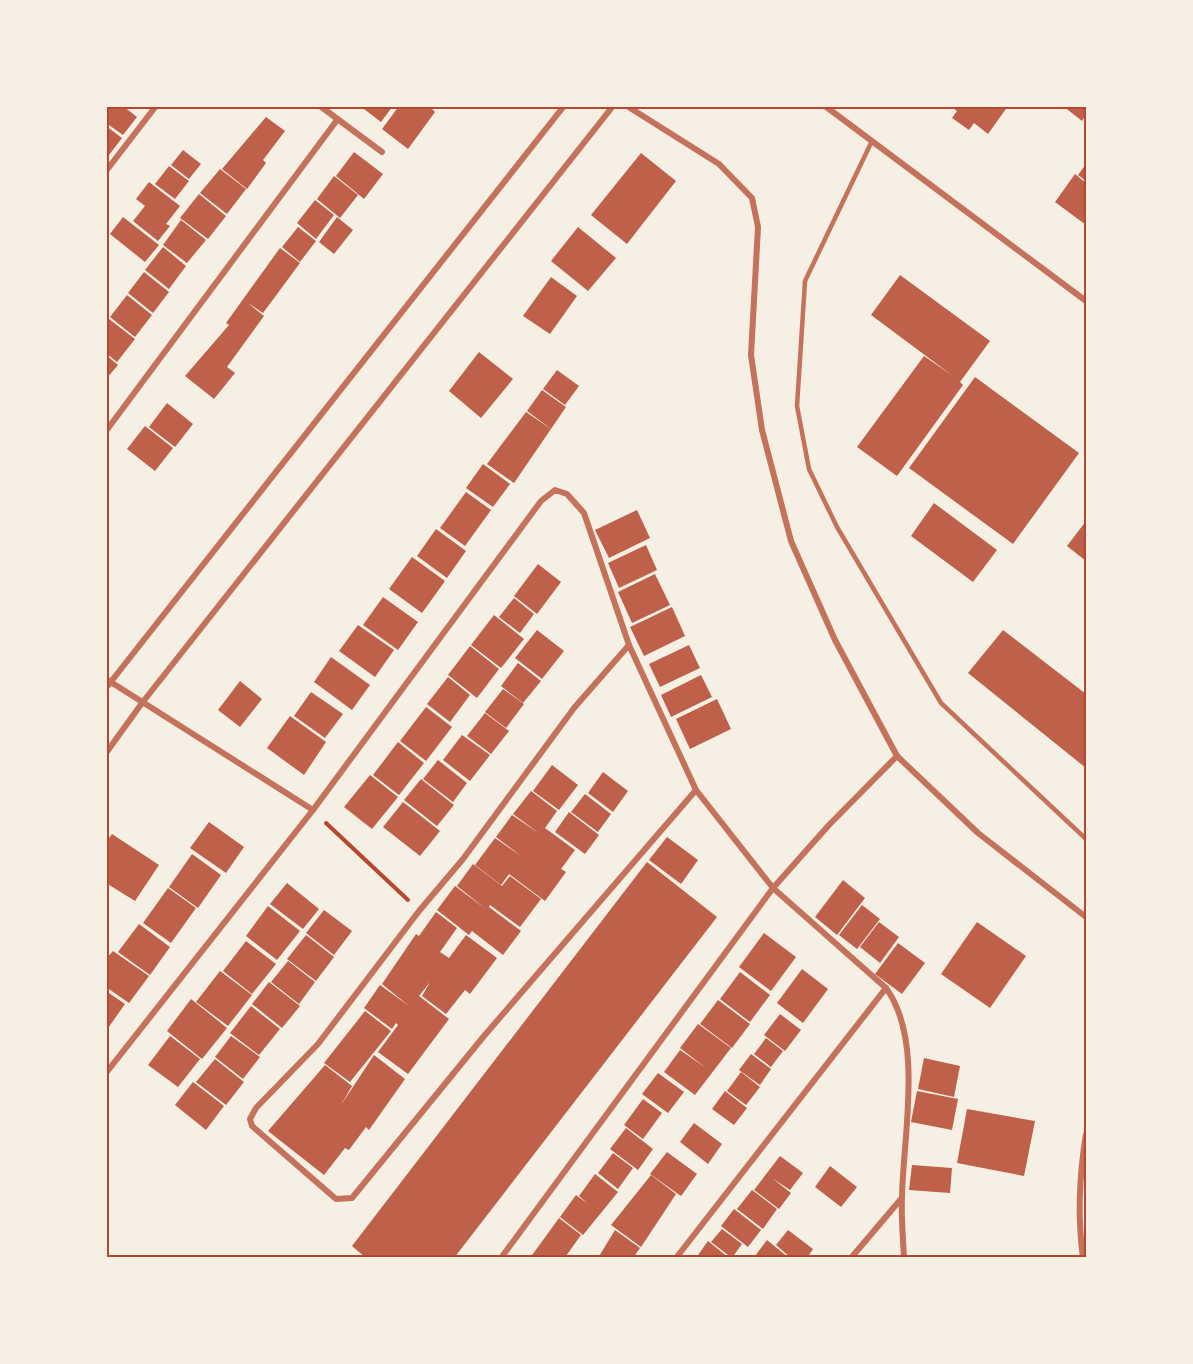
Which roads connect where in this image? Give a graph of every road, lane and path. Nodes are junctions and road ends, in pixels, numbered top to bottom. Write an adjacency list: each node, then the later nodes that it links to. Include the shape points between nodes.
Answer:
1 (156, 106): 10 (street)
2 (320, 106): 7 (street)
3 (564, 106): 14 (street)
4 (613, 106): 15 (street)
5 (627, 106): 17 (street, via 720,164 753,198 758,247 751,355 762,430 791,541 835,640)
6 (825, 106): 8 (street)
7 (336, 120): 9 (street); 12 (street)
8 (871, 144): 11 (street); 20 (lane, via 805,280 797,406 808,469 837,527 941,703)
9 (382, 152)
10 (106, 171)
11 (1086, 301)
12 (106, 431)
13 (629, 645): 18 (street); 19 (street, via 584,513 567,494 555,490 541,501); 22 (street, via 574,708 463,859)
14 (108, 683): 15 (street)
15 (142, 703): 16 (street); 19 (street)
16 (106, 753)
17 (897, 756): 21 (street); 23 (street, via 978,833)
18 (696, 790): 21 (street); 22 (street, via 484,1036 352,1198 336,1199 252,1126 250,1119 331,1027)
19 (313, 810): 22 (path); 25 (street)
20 (1086, 839)
21 (773, 888): 24 (street); 28 (street)
22 (419, 911)
23 (1086, 917)
24 (886, 988): 27 (street, via 896,1003 907,1058); 29 (street)
25 (106, 1073)
26 (1086, 1134): 32 (street, via 1078,1177 1078,1226)
27 (902, 1198): 30 (street); 31 (street)
28 (501, 1257)
29 (676, 1257)
30 (851, 1257)
31 (904, 1257)
32 (1083, 1257)

